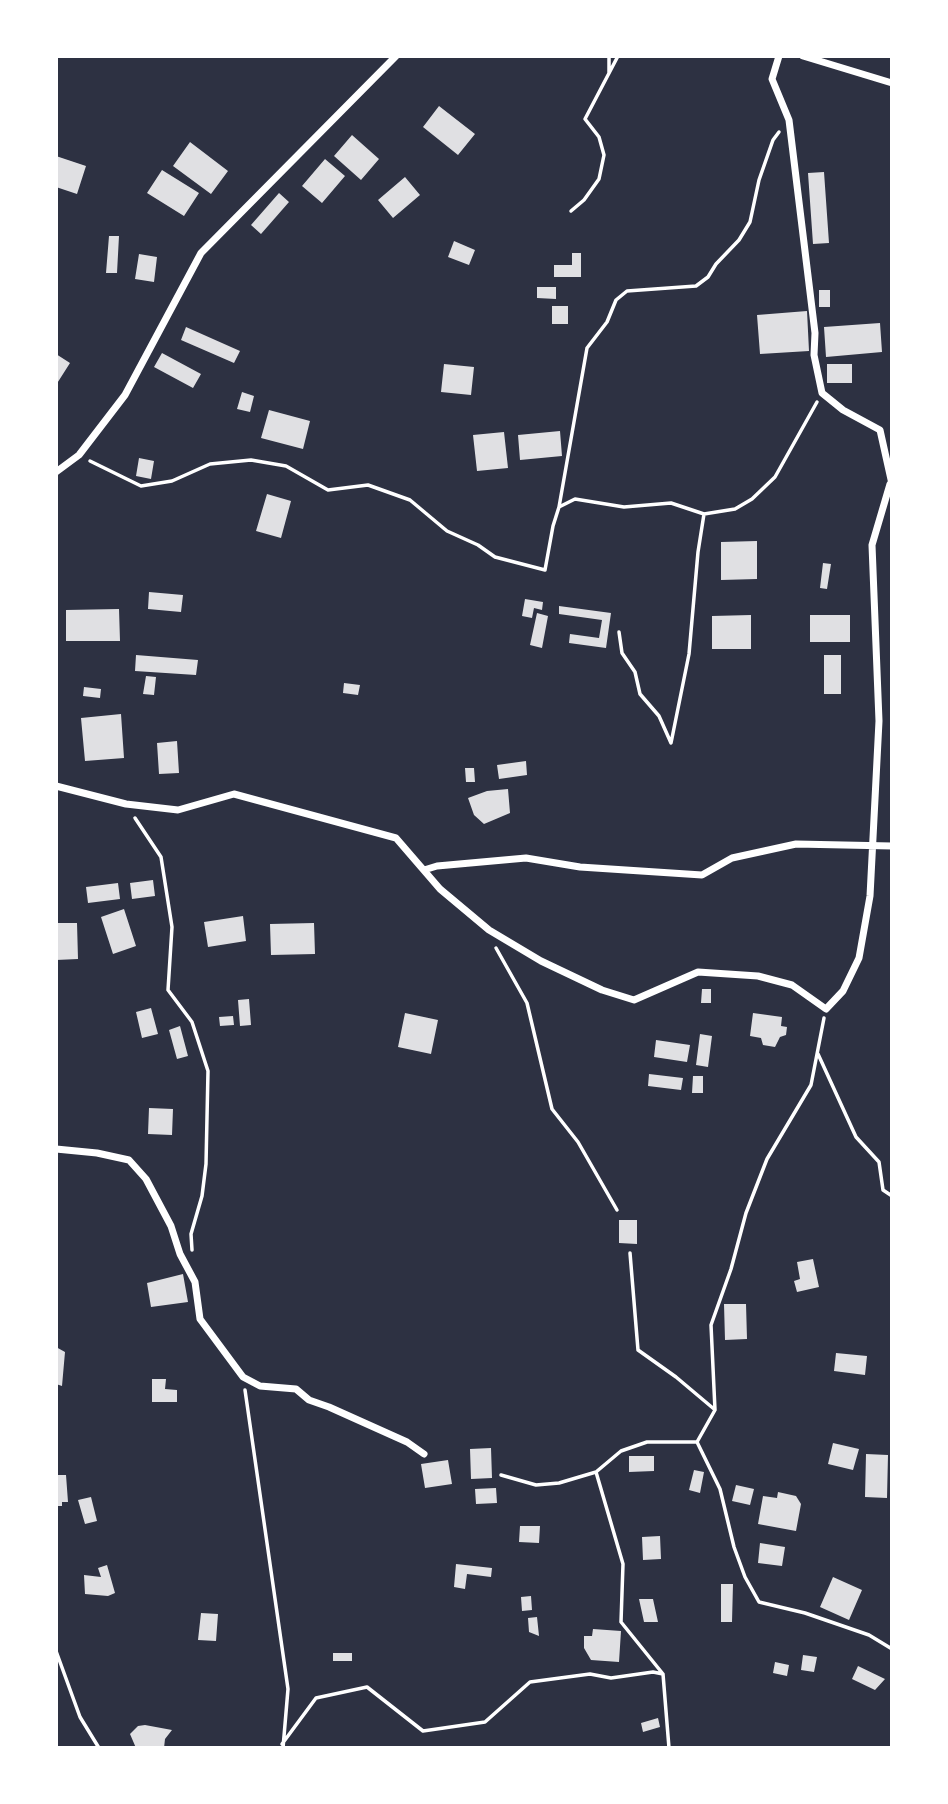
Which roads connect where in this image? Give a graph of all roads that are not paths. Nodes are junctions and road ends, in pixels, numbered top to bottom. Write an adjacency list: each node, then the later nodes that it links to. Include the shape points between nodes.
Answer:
1 (396, 56): 5 (street, via 201,253 125,395 79,455)
2 (779, 56): 6 (street, via 772,79 789,120 822,393 880,430)
3 (803, 56): 4 (street)
4 (892, 83)
5 (56, 472)
6 (891, 484): 8 (street, via 872,545 879,721)
7 (56, 786): 10 (street, via 126,804 178,810 234,794 396,838)
8 (873, 844): 9 (street); 10 (street, via 796,844 732,858 702,875 592,868 527,858); 10 (street, via 859,958 843,990 826,1009 792,985 758,976 698,972 634,1000 602,990 489,930)
9 (892, 846)
10 (424, 870)
11 (56, 1149): 12 (street, via 129,1160 146,1179 195,1282 200,1319 243,1377 260,1385 296,1389 309,1400 407,1442)
12 (424, 1454)
13 (56, 1651): 14 (lane, via 80,1717)
14 (99, 1748)

